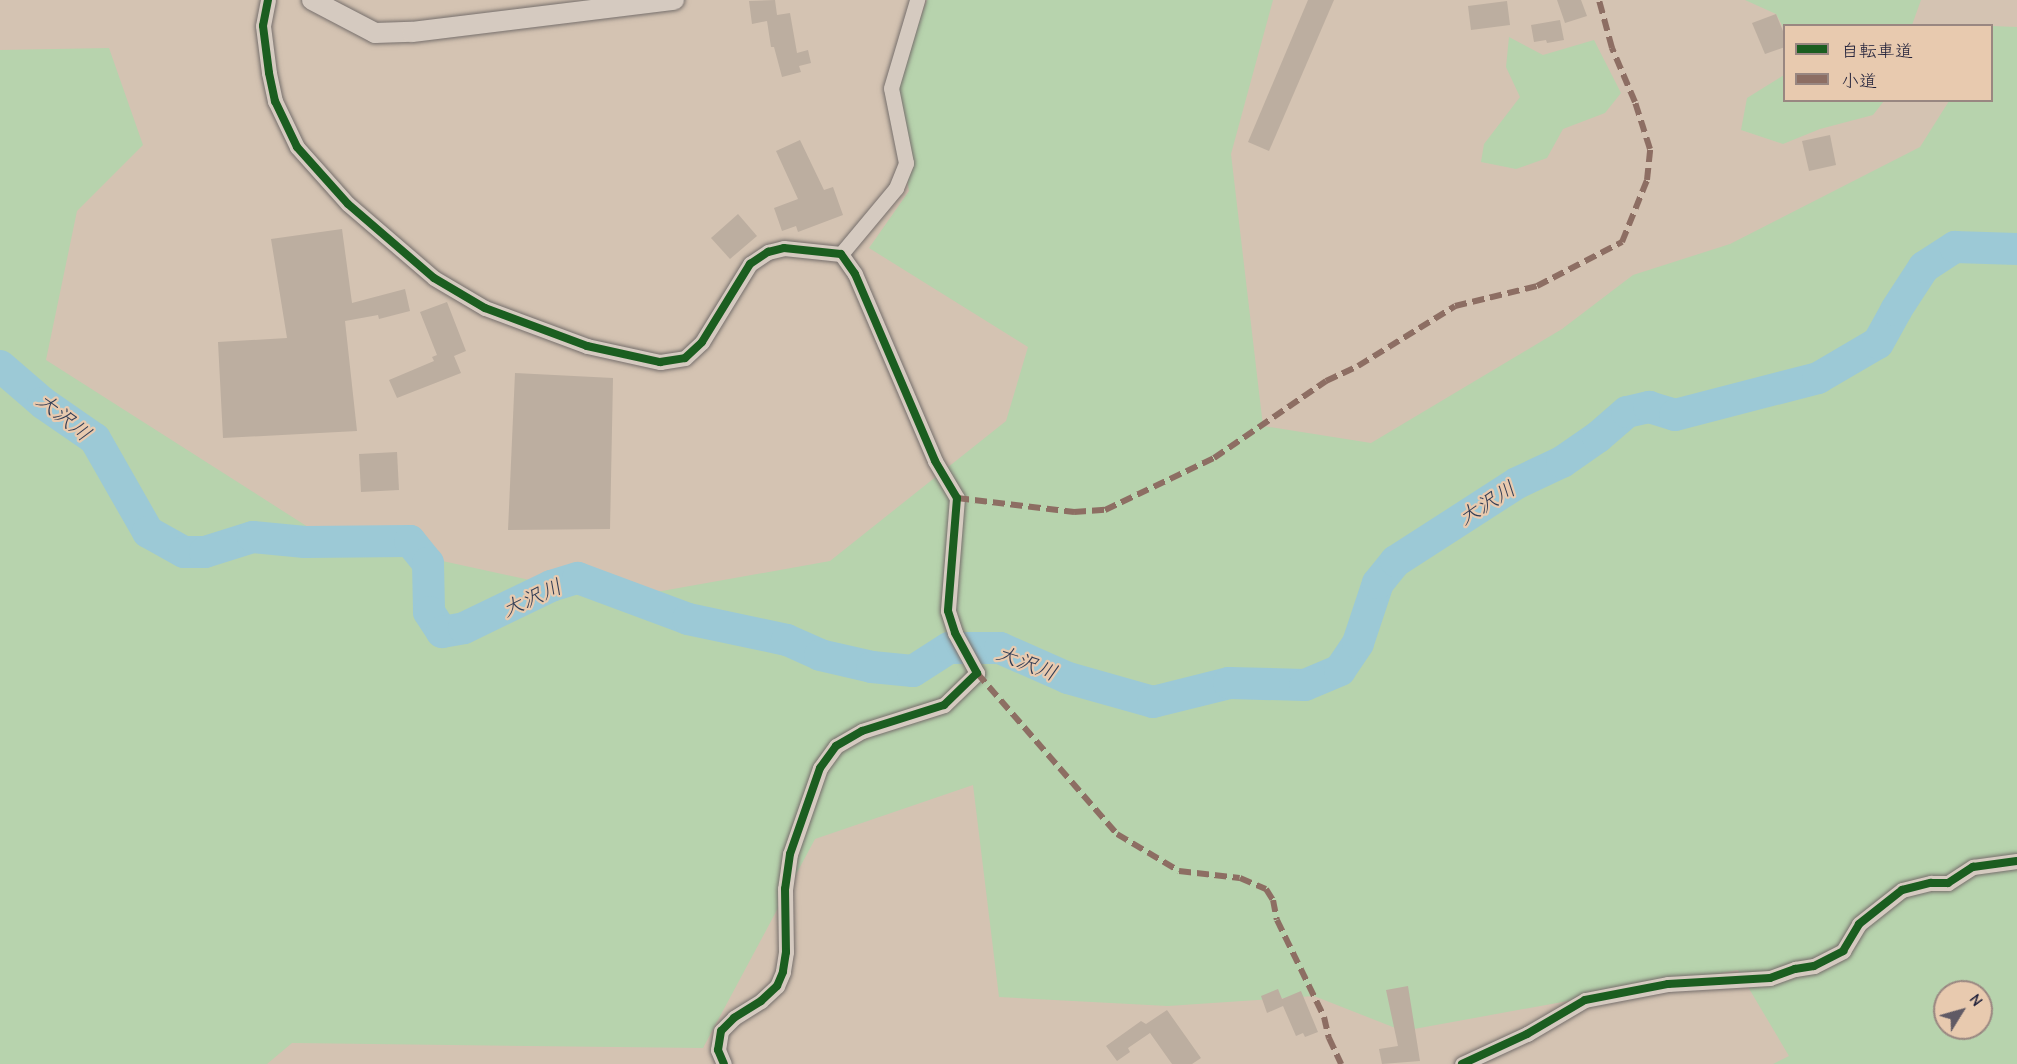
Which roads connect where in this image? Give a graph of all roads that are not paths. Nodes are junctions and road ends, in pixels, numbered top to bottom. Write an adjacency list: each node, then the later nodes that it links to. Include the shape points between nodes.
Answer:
1 (268, 0): 5 (street, via 263,26 269,74 275,101 297,147 348,204 434,278 485,308 587,346 660,362 685,358 702,342 750,264 768,252 784,248)
2 (312, 0): 3 (street, via 375,33 412,32)
3 (674, 0)
4 (917, 0): 5 (street, via 891,88 906,163 896,188)
5 (842, 254): 7 (street, via 855,274 935,460 957,498 948,611 977,673 944,705 862,732 836,746 820,768 790,854 783,972 777,986 721,1031 718,1050)
6 (2017, 861): 8 (street, via 1973,867 1948,882 1902,890 1859,924 1843,951 1814,966 1770,978 1668,984 1585,1000 1527,1034)
7 (724, 1064)
8 (1462, 1064)

